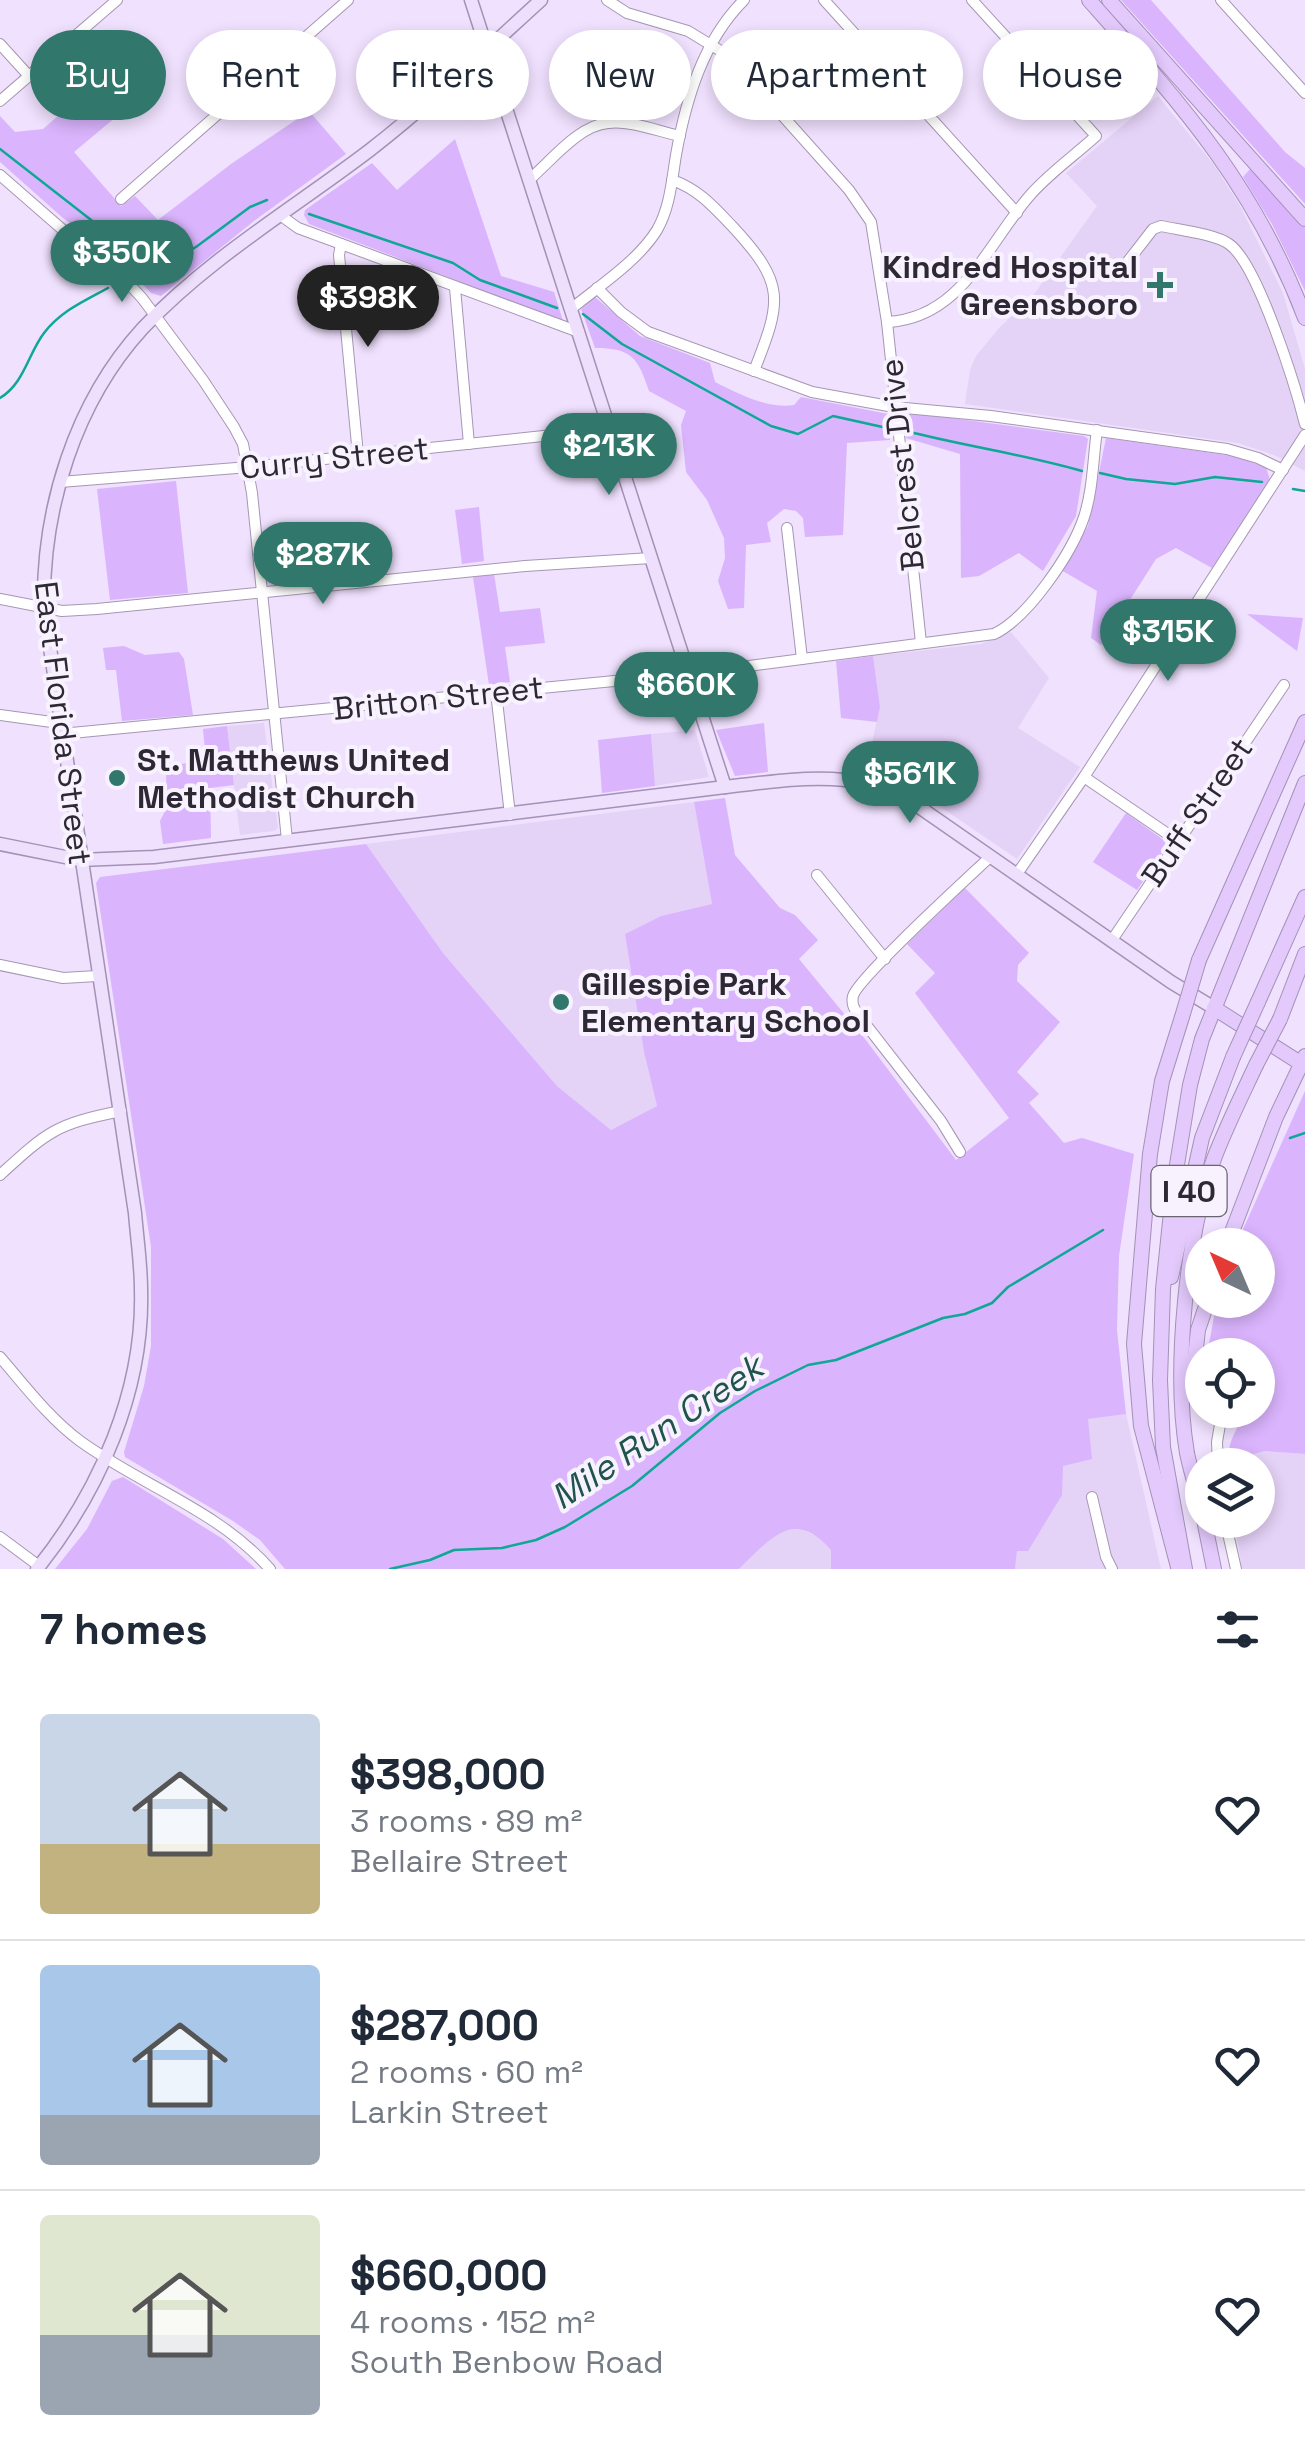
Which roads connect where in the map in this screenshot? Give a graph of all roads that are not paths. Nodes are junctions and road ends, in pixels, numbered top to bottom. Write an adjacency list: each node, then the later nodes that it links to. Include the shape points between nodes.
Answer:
1 (118, 0): 17 (street)
2 (348, 0): 27 (street)
3 (471, 0): 12 (main road)
4 (541, 0): 13 (main road, East Florida Street)
5 (607, 0): 15 (street, Belcrest Drive)
6 (744, 0): 14 (street)
7 (824, 0): 28 (street)
8 (972, 0): 28 (street, via 1096,136)
9 (1089, 0): 37 (highway, via 1220,155 1270,234)
10 (1109, 0): 30 (highway)
11 (1221, 0): 18 (street)
12 (480, 30)
13 (507, 30)
14 (721, 30)
15 (711, 43): 23 (street)
16 (0, 44): 17 (street)
17 (29, 76): 19 (street)
18 (1305, 93)
19 (0, 101)
20 (404, 120): 29 (main road, East Florida Street)
21 (510, 120): 25 (main road)
22 (785, 120): 38 (street, Belcrest Drive, via 864,211 878,250)
23 (680, 136): 25 (street, via 601,124); 26 (street)
24 (0, 175): 36 (street, via 116,270)
25 (530, 179): 35 (main road)
26 (672, 180): 34 (street, via 657,230); 40 (street, via 706,198 769,270 774,320)
27 (121, 199)
28 (1017, 214): 38 (street, via 948,301 910,321)
29 (280, 215): 31 (street); 36 (main road, East Florida Street)
30 (1305, 219)
31 (341, 244): 33 (street); 47 (street)
32 (1122, 268): 42 (street, via 1162,226 1233,246 1285,356)
33 (455, 288): 39 (street); 46 (street)
34 (597, 288): 35 (street); 40 (street, via 648,332)
35 (572, 309): 39 (main road)
36 (155, 316): 48 (street, via 234,427); 50 (main road, East Florida Street, via 88,412)
37 (1305, 318)
38 (887, 322): 41 (street, Belcrest Drive)
39 (579, 332): 43 (main road)
40 (754, 371): 41 (street, via 812,392)
41 (894, 407): 44 (street); 56 (street, Belcrest Drive)
42 (1305, 424)
43 (609, 429): 46 (street, Curry Street); 52 (main road)
44 (1097, 430): 49 (street, via 1226,449); 56 (street, Britton Street, via 1083,520 1021,617 994,634)
45 (1305, 435): 49 (street)
46 (469, 444): 47 (street, Curry Street)
47 (358, 455): 48 (street, Curry Street)
48 (248, 466): 50 (street, Curry Street); 53 (street)
49 (1283, 470): 65 (street)
50 (60, 482): 55 (main road, East Florida Street, via 46,546)
51 (786, 528): 57 (street)
52 (650, 558): 53 (street); 58 (main road)
53 (262, 594): 55 (street); 62 (street)
54 (0, 599): 55 (street)
55 (44, 608): 64 (main road, East Florida Street)
56 (920, 643): 57 (street, Britton Street)
57 (802, 659): 58 (street, Britton Street)
58 (688, 674): 60 (street, Britton Street); 67 (main road)
59 (1284, 685): 70 (street, Buff Street)
60 (496, 692): 62 (street, Britton Street); 68 (street)
61 (0, 714): 64 (street, Britton Street)
62 (274, 715): 64 (street, Britton Street); 69 (street)
63 (1305, 722): 103 (highway, bridge, via 1199,960 1162,1081 1150,1154 1134,1344 1141,1426)
64 (60, 729): 73 (main road, East Florida Street)
65 (1084, 777): 70 (street); 74 (street)
66 (1305, 783): 83 (highway)
67 (725, 787): 68 (main road); 72 (main road, via 824,777 876,784)
68 (510, 815): 69 (main road)
69 (286, 840): 73 (main road, via 154,858)
70 (1178, 841): 77 (street, Buff Street)
71 (0, 844): 73 (main road)
72 (991, 856): 74 (main road); 79 (street)
73 (80, 860): 81 (main road, East Florida Street)
74 (1017, 874): 77 (main road)
75 (817, 875): 79 (street)
76 (1305, 897): 91 (highway, I 40, bridge, via 1202,1138)
77 (1112, 940): 83 (main road)
78 (1305, 954): 84 (highway, I 40)
79 (885, 959): 87 (street, via 852,998)
80 (0, 965): 81 (street, via 63,978)
81 (97, 976): 86 (main road, East Florida Street)
82 (1305, 977): 84 (highway)
83 (1214, 1008): 85 (highway); 91 (highway, via 1187,1101)
84 (1280, 1019): 93 (highway, I 40, bridge, via 1214,1158 1201,1206 1182,1358)
85 (1304, 1062): 89 (highway)
86 (121, 1111): 88 (street, via 62,1125); 95 (main road, East Florida Street, via 142,1294 134,1367)
87 (960, 1152)
88 (0, 1176)
89 (1234, 1228)
90 (1202, 1318): 94 (highway, via 1192,1368)
91 (1160, 1330): 103 (highway, I 40, via 1163,1447)
92 (0, 1357): 95 (street, via 58,1422)
93 (1187, 1448)
94 (1196, 1448)
95 (105, 1458): 100 (main road, East Florida Street); 101 (street, via 216,1522)
96 (1092, 1496): 102 (street)
97 (0, 1537): 100 (street)
98 (1208, 1538): 104 (highway, I 40)
99 (1230, 1538): 105 (street)
100 (38, 1568)
101 (270, 1569)
102 (1112, 1569)
103 (1182, 1569)
104 (1214, 1569)
105 (1236, 1569)

